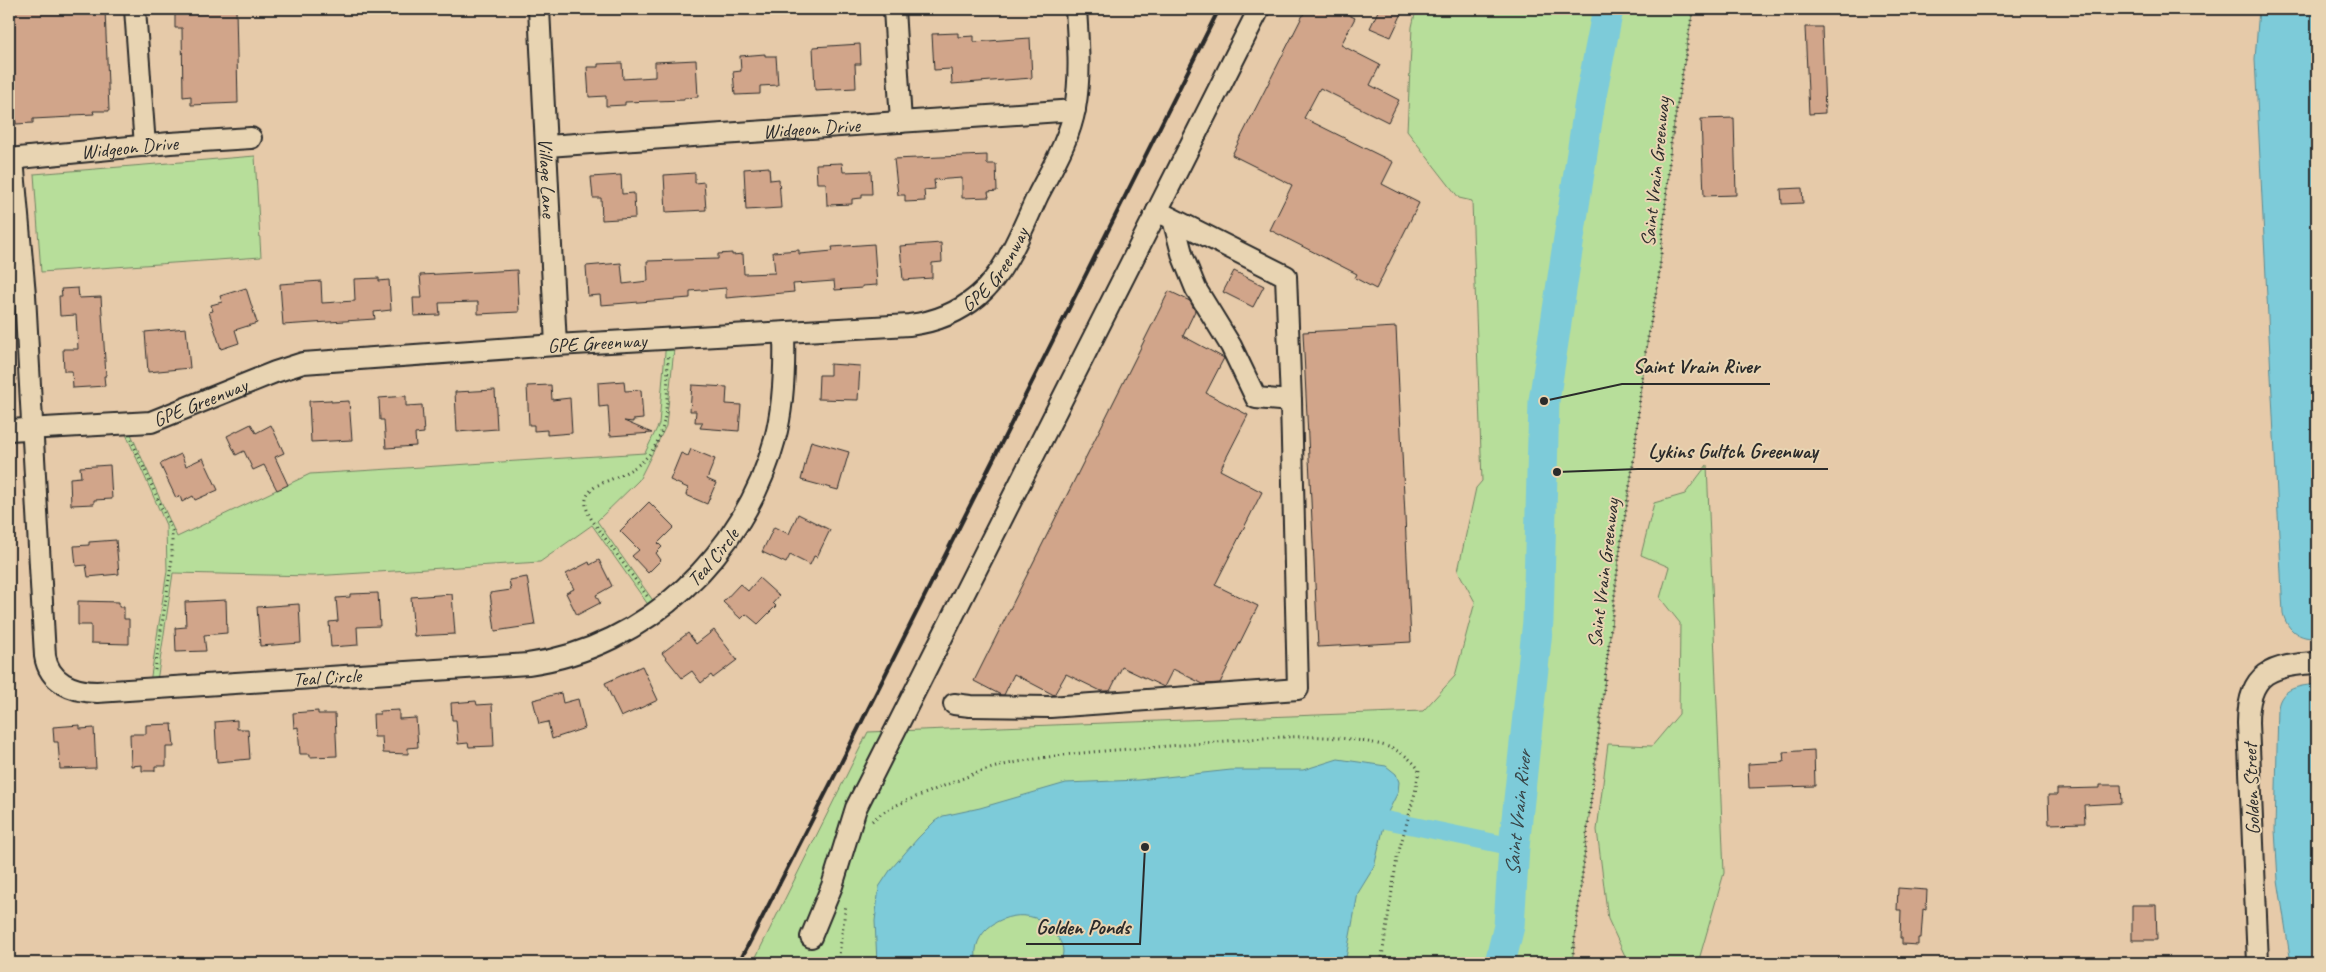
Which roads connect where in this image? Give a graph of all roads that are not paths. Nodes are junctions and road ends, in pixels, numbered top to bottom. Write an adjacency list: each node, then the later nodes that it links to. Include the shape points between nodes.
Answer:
1 (135, 9): 9 (street)
2 (539, 9): 10 (street, Village Lane)
3 (894, 9): 7 (street)
4 (1076, 9): 6 (street, GPE Greenway, via 1078,77)
5 (1259, 9): 12 (street)
6 (1075, 110): 7 (street, Widgeon Drive); 13 (street, GPE Greenway, via 1059,152 1011,250 978,296 957,311 928,322)
7 (901, 122): 10 (street, Widgeon Drive)
8 (251, 138): 9 (street, Widgeon Drive)
9 (145, 146): 11 (street, Widgeon Drive)
10 (547, 146): 14 (street, Village Lane)
11 (11, 159): 16 (street, Teal Circle, via 25,294)
12 (1165, 215): 15 (street, via 1196,289 1231,346 1256,398); 15 (street, via 1286,276); 20 (street, via 856,808 832,886)
13 (784, 333): 14 (street, GPE Greenway); 16 (street, Teal Circle, via 785,365 778,424 759,484 724,544 658,611 621,634 570,655 501,667 97,692 81,690 60,681 48,666 44,651)
14 (556, 345): 16 (street, GPE Greenway, via 302,363 144,424)
15 (1291, 401): 19 (street, via 1298,689 1050,707)
16 (32, 429): 17 (street, GPE Greenway)
17 (9, 430)
18 (2317, 663): 21 (street, Golden Street, via 2294,664 2273,671 2257,682 2250,698 2248,723)
19 (954, 704)
20 (811, 937)
21 (2258, 963)

